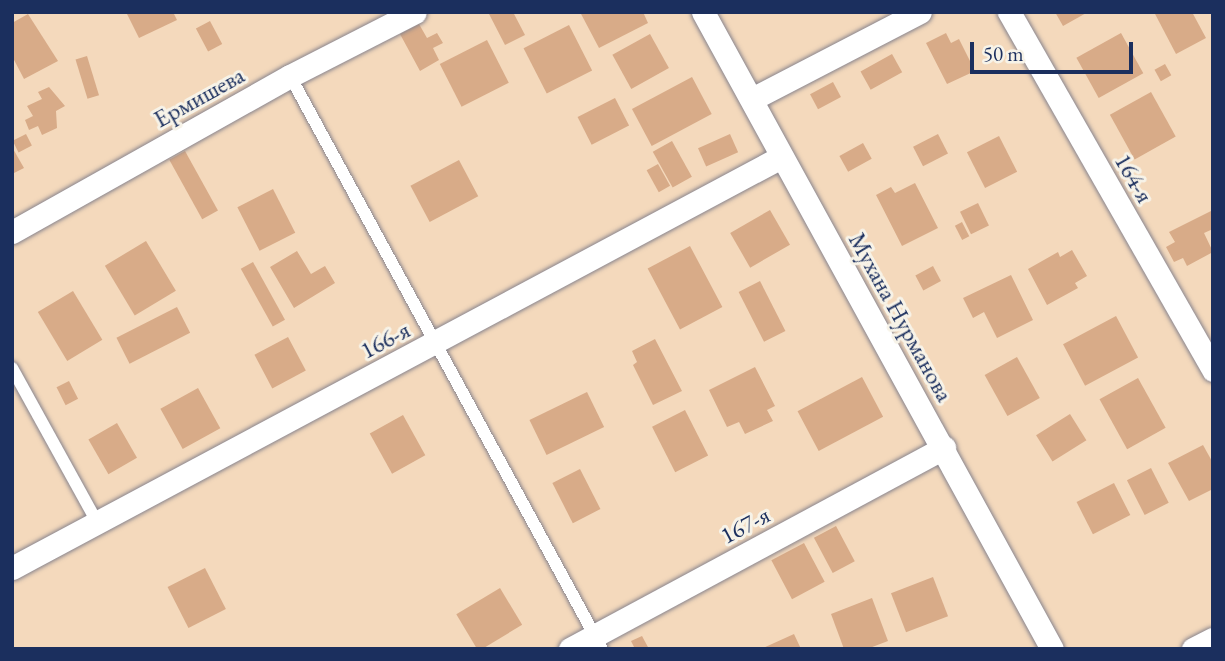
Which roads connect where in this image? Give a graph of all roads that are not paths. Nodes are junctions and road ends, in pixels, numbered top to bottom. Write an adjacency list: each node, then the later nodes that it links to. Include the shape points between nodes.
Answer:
1 (415, 12): 5 (street, Ермишева)
2 (703, 12): 6 (street, Мухана Нурманова)
3 (920, 12): 6 (street)
4 (1009, 12): 11 (street, 164-я)
5 (290, 76): 8 (street, Ермишева); 9 (lane)
6 (752, 99): 7 (street, Мухана Нурманова)
7 (781, 157): 9 (street, 166-я); 12 (street, Мухана Нурманова)
8 (12, 232)
9 (434, 343): 13 (street, 166-я); 16 (lane)
10 (12, 368): 13 (lane)
11 (1213, 370)
12 (944, 448): 16 (street, 167-я); 18 (street, Мухана Нурманова)
13 (98, 524): 14 (street, 166-я)
14 (12, 568)
15 (1213, 639): 19 (street)
16 (598, 642): 17 (street, 167-я)
17 (570, 649)
18 (1052, 649)
19 (1193, 649)

